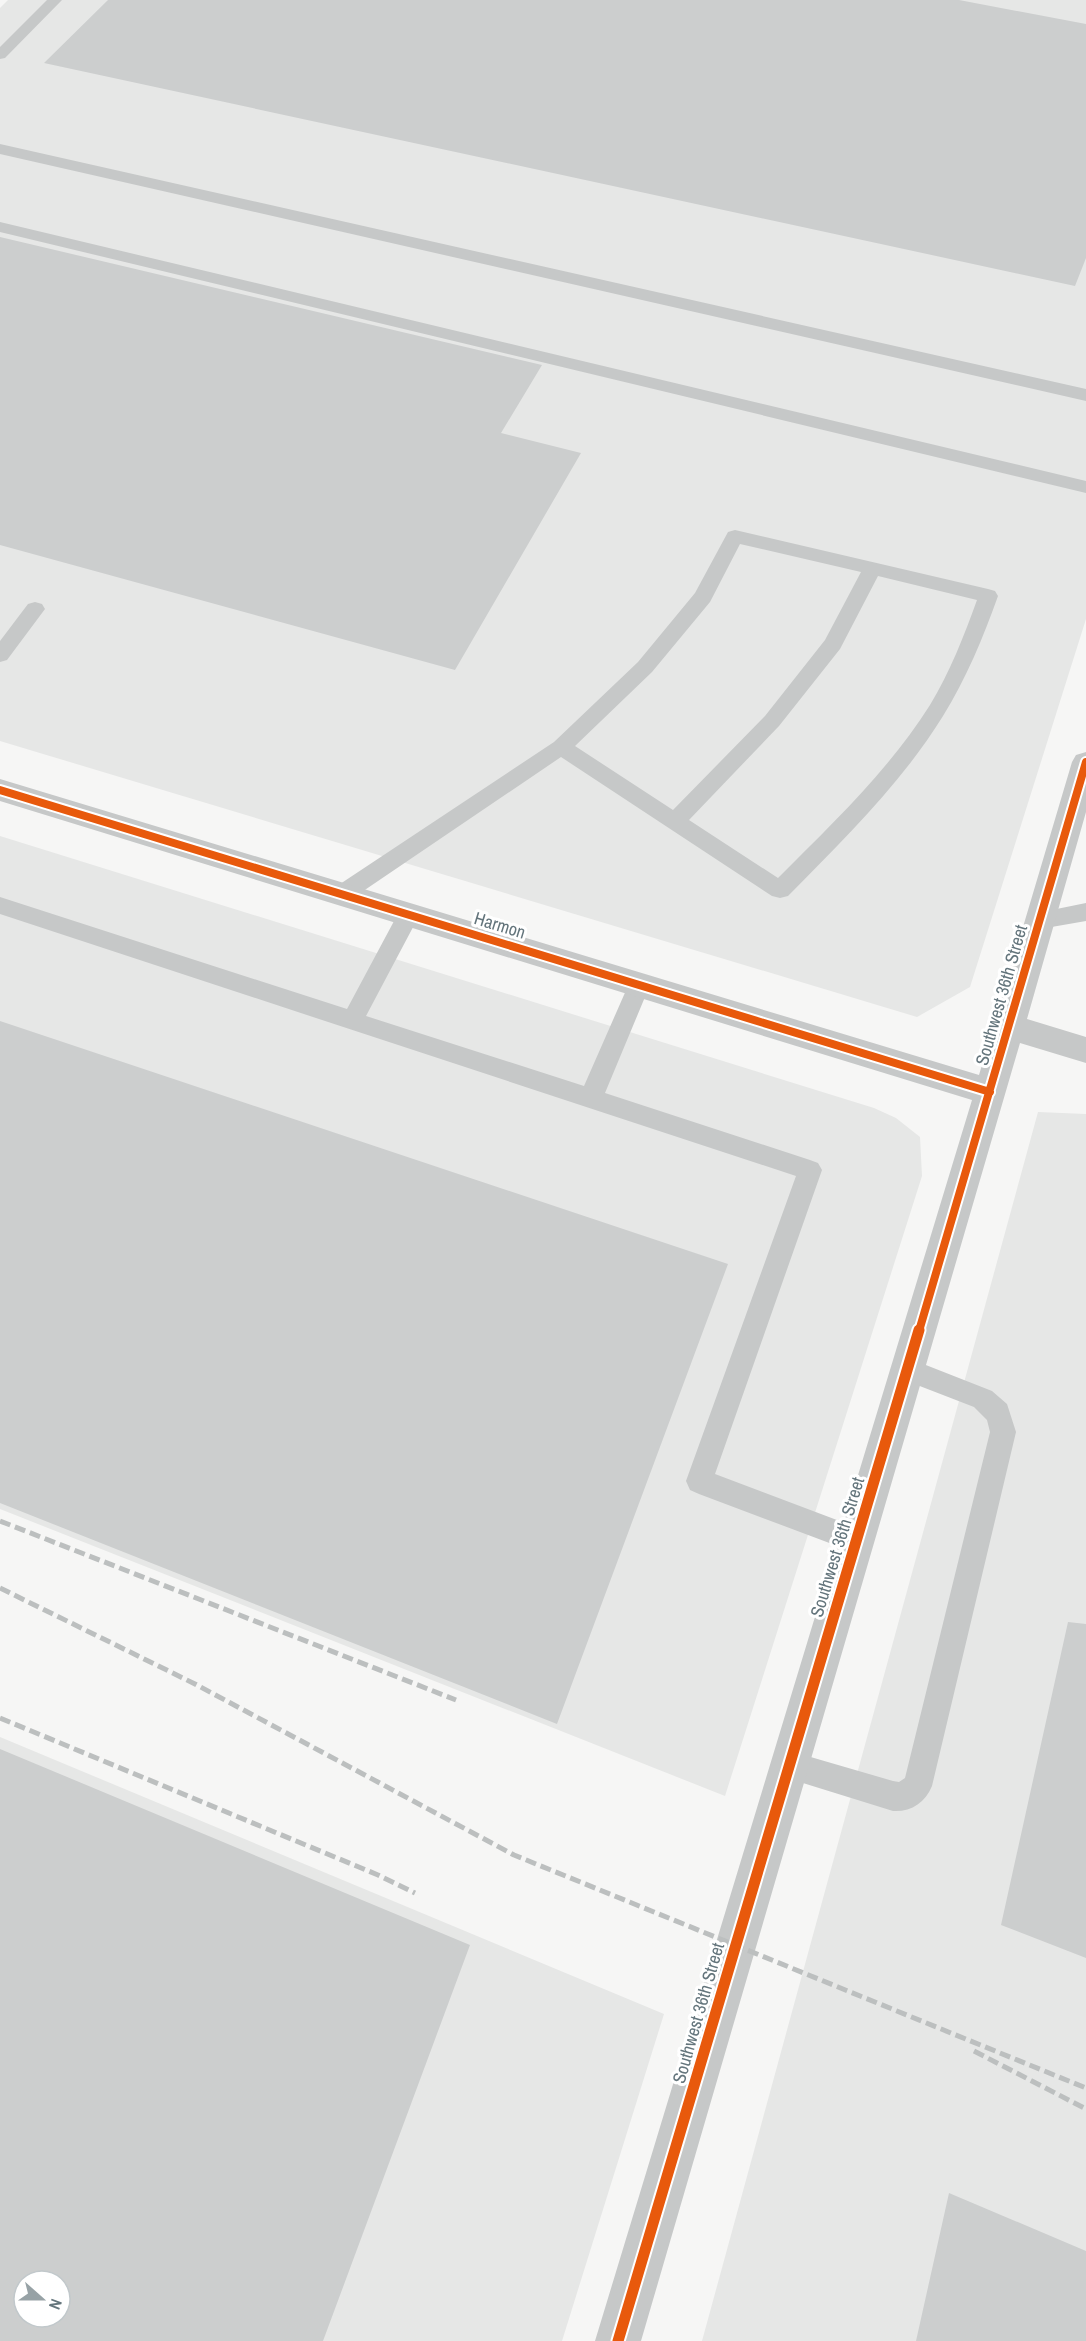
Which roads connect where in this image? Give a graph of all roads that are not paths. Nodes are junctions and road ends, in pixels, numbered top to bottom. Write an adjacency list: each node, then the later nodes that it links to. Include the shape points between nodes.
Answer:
1 (55, 0): 2 (lane)
2 (0, 55)
3 (0, 149): 5 (lane)
4 (0, 227): 6 (lane)
5 (1086, 395)
6 (1086, 487)
7 (872, 568): 10 (lane, via 735,536 703,597 645,668); 13 (lane, via 832,644 772,721); 13 (lane, via 988,596 965,659 928,724 875,793 780,890)
8 (35, 609): 9 (lane)
9 (0, 656)
10 (561, 747): 13 (lane); 14 (lane)
11 (1086, 762): 18 (street, Southwest 36th Street)
12 (0, 791): 14 (street, Harmon)
13 (675, 821)
14 (342, 894): 17 (street, Harmon)
15 (0, 905): 20 (lane)
16 (1086, 912): 18 (lane)
17 (409, 914): 19 (street, Harmon); 20 (lane)
18 (1040, 920): 21 (street, Southwest 36th Street)
19 (639, 985): 23 (street, Harmon); 24 (lane)
20 (352, 1020): 24 (lane)
21 (1009, 1027): 22 (street); 23 (street, Southwest 36th Street)
22 (1086, 1050)
23 (990, 1092): 25 (street, Southwest 36th Street)
24 (591, 1098): 26 (lane, via 810,1170 699,1481)
25 (908, 1370): 26 (street, Southwest 36th Street); 27 (lane, via 983,1399 998,1413 1004,1432 916,1786 904,1797 893,1796)
26 (856, 1540): 27 (street, Southwest 36th Street)
27 (789, 1765): 28 (street, Southwest 36th Street)
28 (618, 2341)

